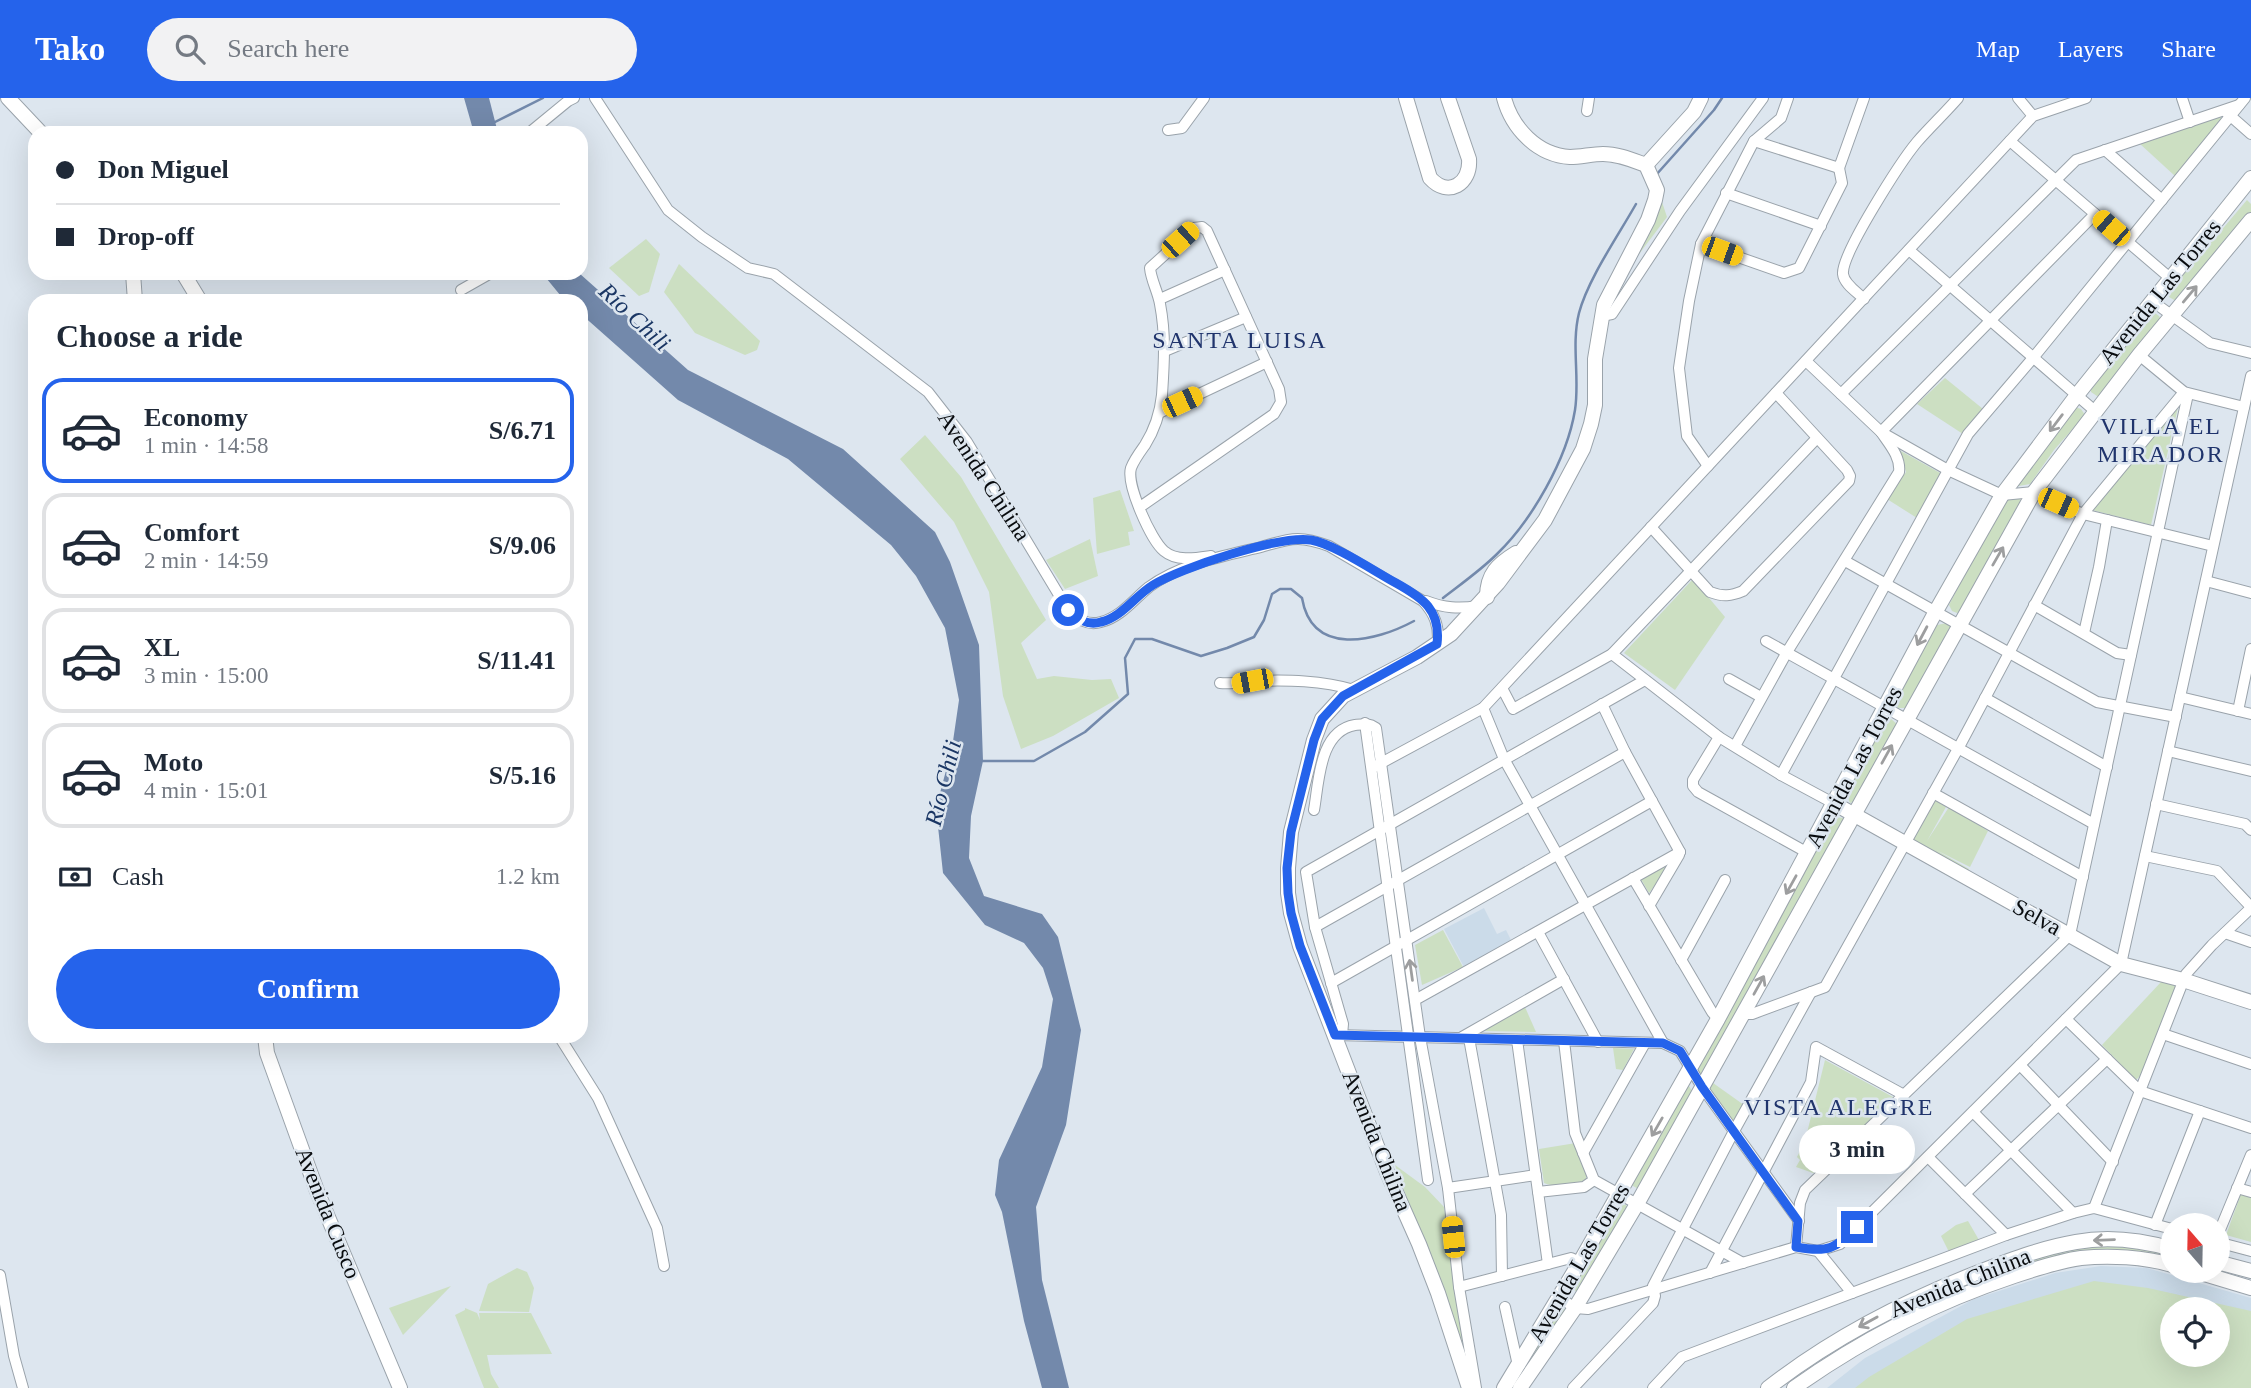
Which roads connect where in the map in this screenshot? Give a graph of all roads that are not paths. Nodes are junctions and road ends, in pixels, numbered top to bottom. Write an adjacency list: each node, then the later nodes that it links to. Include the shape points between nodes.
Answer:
1 (8, 98): 22 (street)
2 (574, 98): 23 (street)
3 (595, 98): 79 (street, Avenida Chilina, via 668,210 748,268 774,274 928,392 967,442 1068,610 1079,620 1101,622 1174,573)
4 (1204, 98): 24 (street, via 1182,128)
5 (1406, 98): 6 (street, via 1430,178 1453,187 1464,180 1470,168)
6 (1448, 98)
7 (1504, 98): 30 (street, via 1519,131 1545,150 1568,157 1624,157)
8 (1589, 98): 18 (street)
9 (1701, 98): 30 (street)
10 (1763, 98): 49 (street, via 1612,314)
11 (1788, 98): 26 (street, via 1781,118)
12 (1864, 98): 29 (street)
13 (1958, 98): 47 (street, via 1916,144 1856,236 1843,276)
14 (2018, 98): 20 (street)
15 (2086, 98): 20 (street)
16 (2182, 98): 21 (street)
17 (2242, 102): 19 (street)
18 (1587, 111)
19 (2227, 113): 21 (street); 25 (street); 34 (street)
20 (2033, 116): 27 (street)
21 (2190, 122): 28 (street)
22 (34, 126)
23 (538, 126)
24 (1168, 130)
25 (2251, 134)
26 (1754, 141): 29 (street); 33 (street)
27 (2010, 141): 32 (street); 40 (street)
28 (2105, 150): 32 (street, via 2076,160); 34 (street)
29 (1839, 168): 37 (street, via 1842,183)
30 (1649, 170): 49 (street, Avenida Chilina, via 1657,190 1648,220)
31 (2251, 178): 42 (street, Avenida Las Torres)
32 (2056, 180): 35 (street); 44 (street)
33 (1726, 193): 37 (street); 39 (street)
34 (2162, 200): 38 (street)
35 (2095, 214): 38 (street); 52 (street)
36 (2251, 220): 51 (street, Avenida Las Torres, one-way to 36)
37 (1821, 226): 39 (street, via 1799,268 1792,272)
38 (2128, 242): 42 (street); 56 (street)
39 (1701, 244): 69 (street, via 1679,368 1687,436)
40 (1909, 250): 44 (street); 47 (street)
41 (1225, 270): 46 (street); 46 (street, via 1207,231 1197,227 1150,268); 50 (street)
42 (2170, 278): 48 (street, Avenida Las Torres)
43 (479, 280): 45 (street)
44 (1950, 285): 52 (street); 62 (street)
45 (461, 290)
46 (1160, 299): 53 (street)
47 (1864, 299): 57 (street)
48 (2152, 301): 51 (street); 63 (street, Avenida Las Torres)
49 (1601, 316): 86 (street, Avenida Chilina, via 1595,404 1583,449 1545,520)
50 (1246, 317): 53 (street); 58 (street)
51 (2171, 317): 54 (street, via 2210,343); 55 (street, Avenida Las Torres)
52 (1990, 320): 56 (street); 67 (street)
53 (1165, 351): 66 (street)
54 (2251, 353)
55 (2138, 355): 61 (street); 65 (street, Avenida Las Torres)
56 (2034, 358): 63 (street); 70 (street, via 1968,434)
57 (1806, 361): 60 (street); 62 (street)
58 (1267, 362): 66 (street); 73 (street, via 1281,396 1274,414)
59 (2251, 376): 64 (street)
60 (1776, 393): 68 (street); 69 (street)
61 (2186, 393): 64 (street); 74 (street); 77 (street)
62 (1841, 394): 67 (street)
63 (2077, 396): 65 (street); 72 (street, Avenida Las Torres, one-way to 72)
64 (2244, 407): 78 (street)
65 (2095, 411): 71 (street, Avenida Las Torres)
66 (1161, 412): 73 (street, via 1131,469)
67 (1881, 432): 70 (street); 80 (street, via 1897,456 1899,472)
68 (1816, 438): 81 (street); 81 (street, via 1847,470 1849,481 1743,591 1720,596)
69 (1709, 466): 76 (street)
70 (1948, 470): 72 (street); 83 (street)
71 (2034, 492): 72 (street); 74 (street); 89 (street, Avenida Las Torres, one-way to 71)
72 (2002, 495): 88 (street, Avenida Las Torres)
73 (1140, 507): 79 (street, via 1164,551 1177,558)
74 (2082, 514): 75 (street); 87 (street)
75 (2107, 520): 77 (street); 90 (street)
76 (1651, 527): 81 (street); 102 (street)
77 (2158, 533): 78 (street); 97 (street)
78 (2213, 546): 82 (street)
79 (1230, 554): 85 (street, Avenida Chilina, via 1294,539 1312,540)
80 (1845, 561): 83 (street); 94 (street)
81 (1690, 571): 96 (street)
82 (2206, 581): 84 (street); 105 (street)
83 (1885, 583): 88 (street); 99 (street)
84 (2251, 593)
85 (1423, 601): 86 (street, Avenida Chilina, via 1450,608); 92 (street, via 1437,620)
86 (1483, 601): 92 (street, Avenida Chilina)
87 (2034, 605): 90 (street); 95 (street)
88 (1936, 611): 89 (street); 108 (street, Avenida Las Torres, one-way to 108)
89 (1959, 623): 95 (street); 114 (street, Avenida Las Torres)
90 (2084, 634): 97 (street, via 2117,653)
91 (1766, 641): 94 (street)
92 (1437, 644): 103 (street, Avenida Chilina)
93 (2251, 649): 111 (street)
94 (1787, 652): 99 (street); 104 (street)
95 (2010, 652): 106 (street); 109 (street, via 2097,702)
96 (1612, 654): 100 (street); 102 (street, via 1513,709)
97 (2131, 655): 109 (street)
98 (1729, 678): 104 (street)
99 (1834, 678): 108 (street); 124 (street)
100 (1645, 680): 107 (street); 115 (street)
101 (1220, 683): 103 (street, via 1327,682)
102 (1502, 688): 110 (street)
103 (1353, 690): 165 (street, Avenida Chilina, via 1322,719 1314,740 1291,832 1287,868 1297,935)
104 (1761, 697): 116 (street)
105 (2180, 697): 111 (street); 113 (street)
106 (1985, 698): 117 (street); 122 (street)
107 (1602, 704): 119 (street); 120 (street)
108 (1886, 706): 114 (street); 127 (street, Avenida Las Torres)
109 (2120, 706): 113 (street); 122 (street)
110 (1483, 708): 120 (street); 121 (street)
111 (2238, 711): 112 (street)
112 (2251, 714)
113 (2176, 717): 118 (street)
114 (1907, 718): 117 (street); 131 (street, Avenida Las Torres, one-way to 114)
115 (1719, 737): 116 (street); 137 (street, via 1693,786)
116 (1734, 747): 124 (street)
117 (1959, 747): 125 (street); 132 (street)
118 (2168, 751): 123 (street); 128 (street)
119 (1625, 752): 126 (street); 129 (street)
120 (1504, 759): 129 (street); 133 (street)
121 (1376, 765): 130 (street, via 1376,728 1365,723 1336,734 1322,762); 133 (street)
122 (2107, 767): 132 (street)
123 (2251, 771)
124 (1782, 775): 127 (street)
125 (1933, 793): 135 (street); 140 (street)
126 (1652, 801): 136 (street); 138 (street)
127 (1835, 804): 131 (street, Selva); 137 (street, Avenida Las Torres)
128 (2156, 804): 134 (street, via 2245,824); 139 (street)
129 (1530, 806): 138 (street); 143 (street)
130 (1314, 810)
131 (1854, 814): 135 (street, Selva); 161 (street, Avenida Las Torres, one-way to 131)
132 (2094, 824): 140 (street)
133 (1385, 827): 143 (street); 147 (street, via 1306,872)
134 (2251, 830)
135 (1906, 843): 150 (street, Selva); 158 (street, via 1825,987)
136 (1680, 852): 141 (street); 145 (street)
137 (1808, 853): 162 (street, Avenida Las Torres, one-way to 162)
138 (1558, 855): 144 (street); 152 (street)
139 (2145, 856): 146 (street, via 2217,872); 154 (street)
140 (2083, 877): 150 (street)
141 (1633, 878): 144 (street); 145 (street)
142 (1725, 880): 153 (street)
143 (1393, 883): 147 (street); 152 (street)
144 (1586, 905): 148 (street); 175 (street)
145 (1649, 906): 153 (street)
146 (2251, 908): 149 (street)
147 (1315, 927): 157 (street)
148 (1538, 932): 155 (street); 159 (street)
149 (2225, 933): 151 (street); 156 (street)
150 (2070, 935): 154 (street, Selva); 183 (street)
151 (2251, 942)
152 (1401, 943): 157 (street); 159 (street, one-way to 152); 166 (street)
153 (1681, 960): 162 (street)
154 (2121, 964): 156 (street, Selva); 163 (street)
155 (1564, 979): 167 (street); 171 (street)
156 (2183, 980): 160 (street, Selva); 164 (street)
157 (1331, 983): 165 (street, via 1343,1024)
158 (1811, 992): 161 (street, via 1752,1014); 188 (street)
159 (1415, 999): 166 (street)
160 (2251, 1002)
161 (1743, 1013): 181 (street, Avenida Las Torres)
162 (1718, 1019): 170 (street, Avenida Las Torres)
163 (2066, 1019): 177 (street); 179 (street)
164 (2162, 1034): 178 (street); 182 (street)
165 (1339, 1035): 166 (street); 239 (street, Avenida Chilina, via 1387,1172 1419,1244)
166 (1414, 1037): 167 (street); 196 (street); 199 (street)
167 (1464, 1038): 168 (street); 198 (street)
168 (1517, 1040): 169 (street); 195 (street)
169 (1564, 1041): 171 (street); 190 (street, via 1575,1133)
170 (1706, 1041): 176 (street); 180 (street, Avenida Las Torres)
171 (1598, 1042): 174 (street)
172 (266, 1043): 241 (street, Avenida Cusco, via 308,1167)
173 (563, 1043): 225 (street, via 598,1098 657,1228)
174 (1644, 1043): 175 (street); 190 (street)
175 (1663, 1043): 176 (street)
176 (1680, 1051): 180 (street)
177 (2107, 1059): 182 (street); 184 (street)
178 (2251, 1064)
179 (2020, 1065): 184 (street); 186 (street)
180 (1691, 1068): 181 (street); 203 (street, Avenida Las Torres, one-way to 203)
181 (1702, 1087): 188 (street); 205 (street, Avenida Las Torres)
182 (2140, 1091): 185 (street); 193 (street)
183 (1905, 1095): 194 (street, via 1816,1047 1811,1082); 209 (street, via 1805,1190)
184 (2058, 1105): 189 (street); 193 (street)
185 (2200, 1111): 187 (street); 210 (street)
186 (1973, 1112): 189 (street); 192 (street)
187 (2251, 1128)
188 (1734, 1131): 194 (street); 212 (street)
189 (2011, 1150): 204 (street); 207 (street)
190 (1583, 1153): 197 (street)
191 (2251, 1155): 200 (street)
192 (1928, 1157): 204 (street); 218 (street, via 1840,1244)
193 (2113, 1161): 206 (street)
194 (1763, 1171): 209 (street); 217 (street)
195 (1536, 1175): 198 (street); 201 (street)
196 (1428, 1180)
197 (1594, 1180): 201 (street, via 1584,1187); 203 (street)
198 (1495, 1181): 199 (street); 229 (street)
199 (1448, 1188): 231 (street)
200 (2238, 1188): 202 (street); 208 (street)
201 (1538, 1192): 223 (street)
202 (2251, 1192)
203 (1618, 1193): 205 (street); 221 (street, Avenida Las Torres)
204 (1965, 1194): 213 (street)
205 (1637, 1204): 212 (street); 237 (street, Avenida Las Torres)
206 (2094, 1208): 207 (street); 210 (street)
207 (2073, 1213): 213 (street)
208 (2228, 1213)
209 (1798, 1221): 215 (street)
210 (2155, 1225): 211 (street)
211 (2160, 1226)
212 (1682, 1229): 217 (street); 233 (street)
213 (2006, 1235): 234 (street)
214 (2230, 1244): 219 (street)
215 (1796, 1247): 218 (street); 222 (street)
216 (2160, 1247): 247 (street, Avenida Chilina, one-way to 247, via 2119,1239 2077,1242 2036,1252 1943,1286 1876,1317)
217 (1721, 1251): 222 (street); 227 (street)
218 (1818, 1251): 234 (street)
219 (2251, 1251)
220 (2160, 1261): 248 (street, Avenida Chilina, via 2080,1258 2034,1269 1884,1332)
221 (1580, 1262): 223 (street, via 1571,1258); 235 (street, Avenida Las Torres)
222 (1743, 1263): 227 (street)
223 (1548, 1264): 229 (street)
224 (2230, 1265): 226 (street)
225 (664, 1266)
226 (2251, 1271)
227 (1710, 1273): 233 (street)
228 (0, 1275): 240 (street)
229 (1502, 1276): 231 (street)
230 (2230, 1282): 232 (street)
231 (1459, 1287): 242 (street)
232 (2251, 1288)
233 (1653, 1290): 237 (street, via 1588,1309); 245 (street, via 1653,1303)
234 (1852, 1293): 246 (street, via 1682,1357)
235 (1559, 1297): 237 (street); 238 (street, Avenida Las Torres)
236 (1505, 1307): 238 (street)
237 (1575, 1308): 244 (street, Avenida Las Torres)
238 (1520, 1365): 243 (street, Avenida Las Torres)
239 (1466, 1384)
240 (23, 1388)
241 (400, 1388)
242 (1476, 1388)
243 (1504, 1388)
244 (1520, 1388)
245 (1573, 1388)
246 (1653, 1388)
247 (1768, 1388)
248 (1794, 1388)

